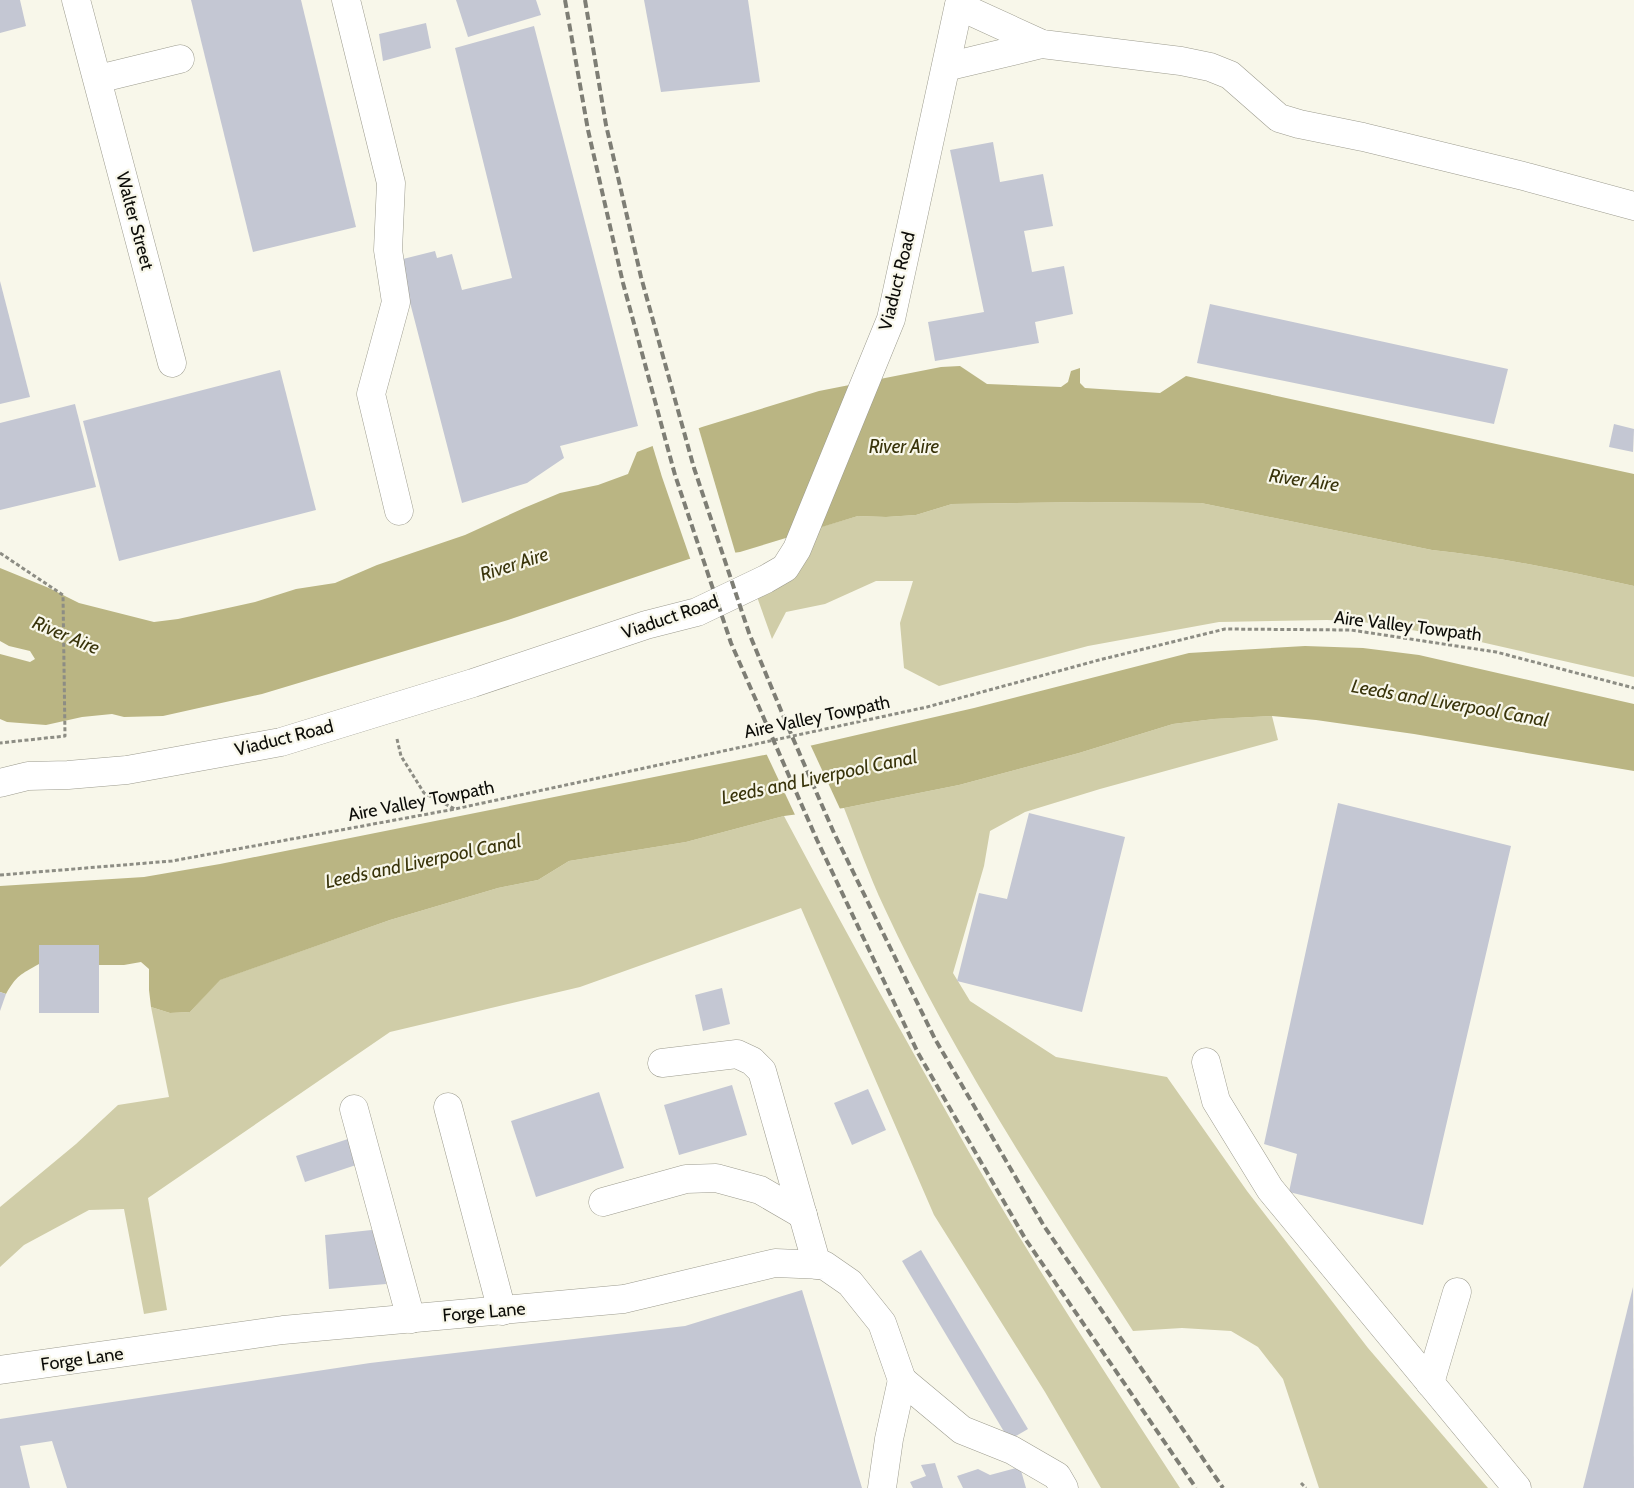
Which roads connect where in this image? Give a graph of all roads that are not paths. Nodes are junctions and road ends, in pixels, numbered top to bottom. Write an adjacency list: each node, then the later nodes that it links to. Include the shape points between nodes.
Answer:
1 (76, 0): 7 (street, Walter Street)
2 (346, 0): 10 (street, via 391,183 388,250 396,302 371,394)
3 (960, 3): 4 (street); 6 (street, Viaduct Road)
4 (1042, 44): 6 (street); 8 (street, via 1210,67 1230,75 1279,118)
5 (180, 59): 7 (street)
6 (946, 67): 11 (street, Viaduct Road, via 891,319 797,549 785,568 697,612 646,625 281,742 127,770 28,776)
7 (98, 79): 9 (street, Walter Street)
8 (1634, 206)
9 (172, 363)
10 (399, 511)
11 (0, 783)
12 (1206, 1062): 24 (street, via 1216,1101 1270,1189)
13 (662, 1063): 17 (street, via 738,1054 762,1071)
14 (448, 1107): 20 (street)
15 (354, 1109): 21 (street)
16 (603, 1202): 17 (street, via 686,1179 716,1178 760,1190)
17 (803, 1214): 18 (street)
18 (817, 1265): 20 (street, Forge Lane, via 775,1263 624,1299); 23 (street, Forge Lane, via 824,1265 850,1283 882,1323)
19 (1458, 1292): 24 (street)
20 (502, 1311): 21 (street, Forge Lane)
21 (410, 1319): 22 (street, Forge Lane, via 283,1330)
22 (0, 1370)
23 (902, 1380): 25 (street); 26 (street, via 962,1430 1012,1450 1057,1476)
24 (1430, 1384): 27 (street)
25 (882, 1488)
26 (1064, 1488)
27 (1517, 1488)

